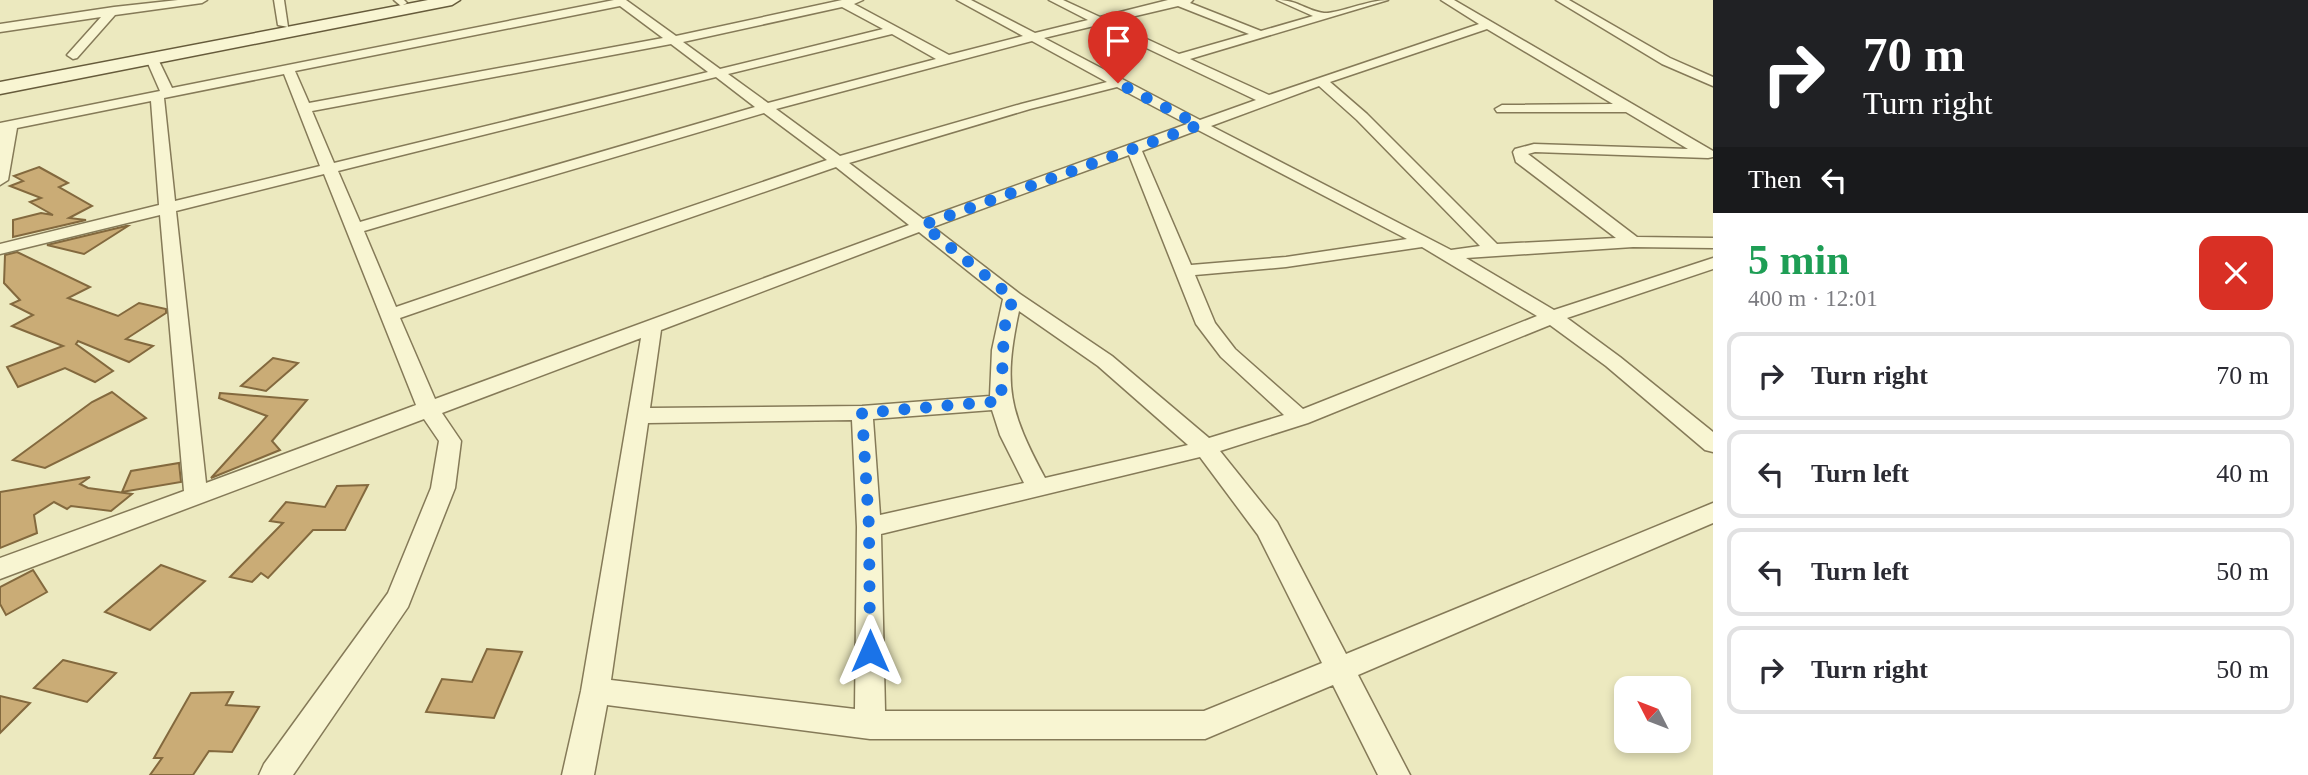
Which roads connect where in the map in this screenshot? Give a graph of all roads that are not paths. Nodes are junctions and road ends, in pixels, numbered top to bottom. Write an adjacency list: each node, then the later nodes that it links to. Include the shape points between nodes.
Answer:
1 (123, 0): 18 (street)
2 (202, 0): 18 (street)
3 (279, 0): 21 (street)
4 (452, 0): 30 (main road)
5 (791, 0): 17 (street)
6 (858, 0): 16 (street)
7 (962, 0): 26 (street)
8 (1054, 0): 20 (street)
9 (1282, 0): 19 (street)
10 (1383, 0): 19 (street)
11 (1446, 0): 22 (street)
12 (1560, 0): 36 (street, via 1666,61)
13 (405, 1): 21 (main road)
14 (620, 1): 27 (street); 32 (street)
15 (1180, 1): 20 (street); 25 (street)
16 (843, 4): 17 (street); 24 (street)
17 (802, 13): 27 (street)
18 (109, 15): 23 (street); 28 (street)
19 (1325, 17): 25 (street)
20 (1100, 22): 26 (street); 29 (street)
21 (284, 25): 34 (main road)
22 (1489, 25): 35 (street); 43 (street)
23 (0, 28)
24 (894, 30): 31 (street); 33 (street)
25 (1259, 34): 29 (street)
26 (1037, 36): 31 (street); 37 (street)
27 (674, 40): 33 (street); 41 (street)
28 (73, 55)
29 (1178, 58): 40 (street)
30 (152, 60): 38 (main road); 39 (street)
31 (948, 60): 42 (street)
32 (288, 69): 39 (street); 41 (street)
33 (719, 73): 42 (street); 50 (street)
34 (0, 79)
35 (1321, 81): 40 (street); 59 (street)
36 (1713, 82)
37 (1118, 83): 45 (street); 49 (street, via 1027,105)
38 (0, 88)
39 (162, 94): 46 (street); 52 (street)
40 (1268, 100): 45 (street)
41 (304, 108): 50 (street)
42 (766, 108): 49 (street); 54 (street)
43 (1626, 108): 44 (street); 48 (street)
44 (1502, 109)
45 (1199, 125): 47 (street); 55 (street)
46 (5, 126): 51 (street)
47 (1134, 149): 53 (street); 62 (street)
48 (1710, 155): 56 (street, via 1534,148 1520,152 1521,159)
49 (839, 162): 53 (street); 64 (street)
50 (328, 167): 52 (street); 54 (street)
51 (0, 180)
52 (168, 207): 58 (street); 75 (street)
53 (923, 225): 63 (street); 66 (street)
54 (354, 229): 64 (street)
55 (1424, 242): 60 (street); 62 (street)
56 (1633, 242): 57 (street); 59 (street)
57 (1713, 243)
58 (0, 249)
59 (1493, 249): 60 (street)
60 (1450, 255): 65 (street)
61 (1713, 263): 65 (street)
62 (1182, 271): 71 (street, via 1206,324 1228,353)
63 (1013, 298): 67 (street, via 1004,329); 73 (street, via 1105,361)
64 (390, 315): 68 (street)
65 (1552, 317): 71 (street); 72 (street)
66 (652, 328): 68 (street); 70 (street)
67 (1001, 401): 69 (street); 74 (street)
68 (429, 411): 75 (street); 82 (street, via 450,441 443,488 399,599)
69 (862, 413): 70 (street); 77 (street)
70 (638, 416): 80 (street)
71 (1300, 418): 73 (street)
72 (1713, 443)
73 (1204, 446): 74 (street); 79 (street, via 1268,528)
74 (1038, 488): 77 (street)
75 (196, 496): 78 (street)
76 (1713, 512): 79 (street)
77 (869, 527): 81 (street)
78 (0, 569)
79 (1342, 669): 81 (street, via 1205,725); 84 (street)
80 (595, 691): 81 (street); 83 (street)
81 (870, 725)
82 (275, 775)
83 (578, 775)
84 (1394, 775)

